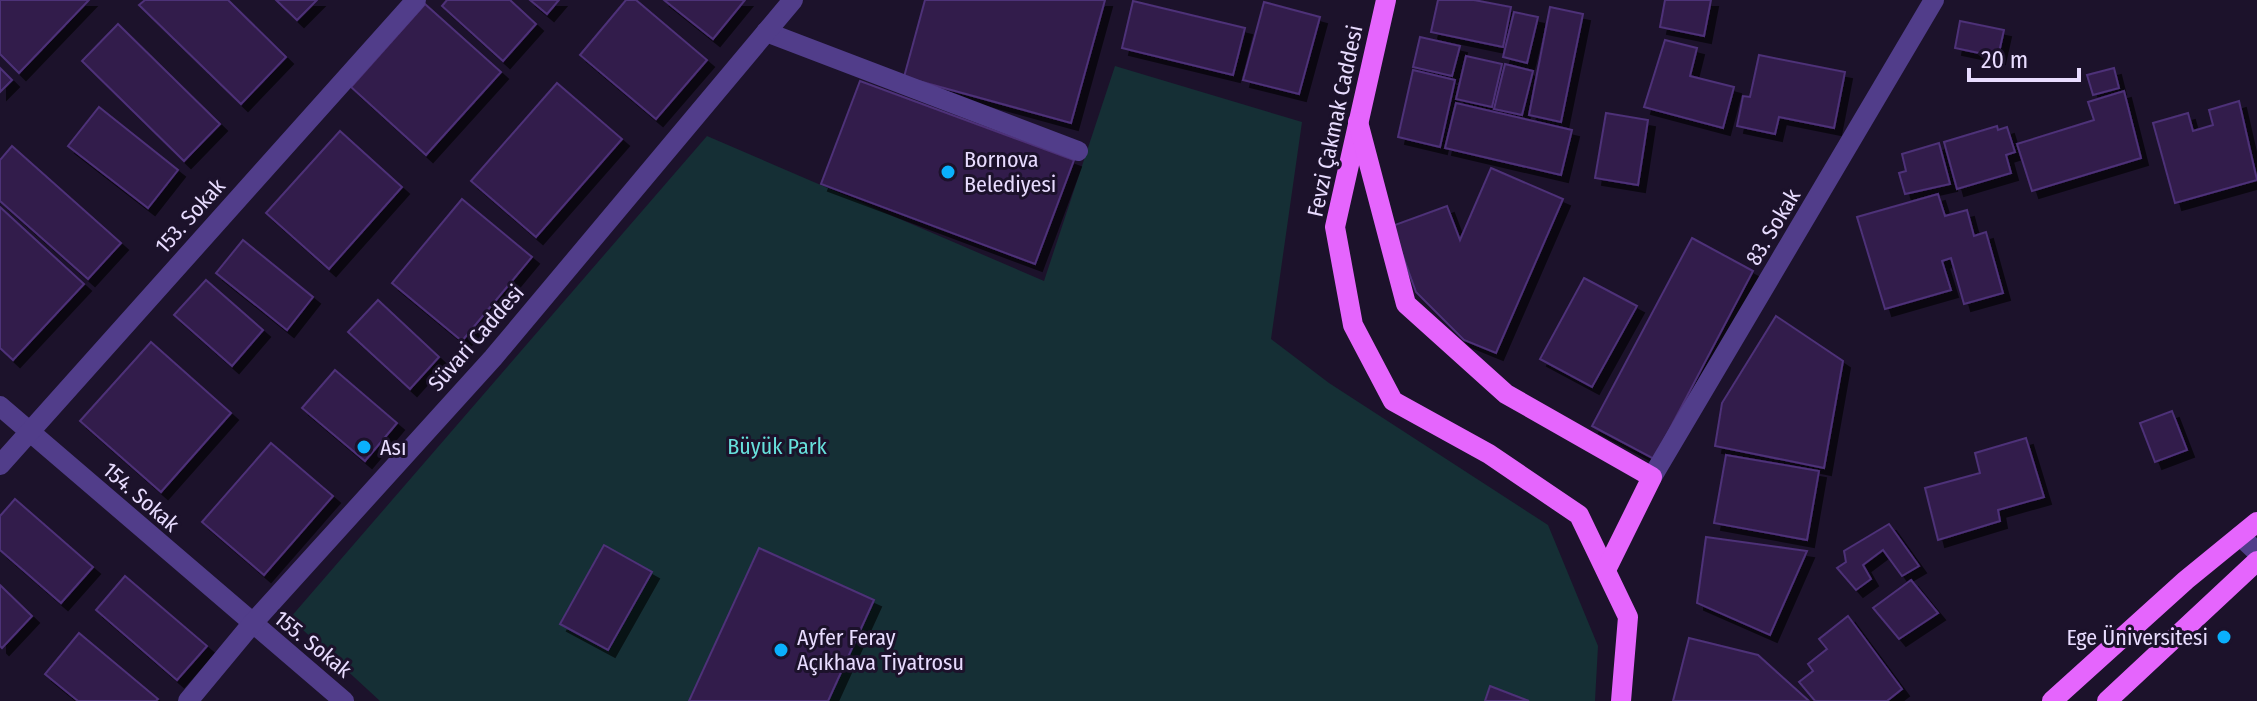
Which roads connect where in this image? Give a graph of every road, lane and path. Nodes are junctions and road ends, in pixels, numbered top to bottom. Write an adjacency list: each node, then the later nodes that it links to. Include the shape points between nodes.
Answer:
1 (416, 0): 9 (street, 153. Sokak)
2 (793, 0): 5 (street, Süvari Caddesi)
3 (1386, 0): 6 (main road, Fevzi Çakmak Caddesi)
4 (1934, 0): 11 (street, 83. Sokak)
5 (766, 32): 7 (street); 17 (street, Süvari Caddesi, via 493,358)
6 (1357, 118): 11 (main road, via 1406,304 1506,394); 16 (main road, Fevzi Çakmak Caddesi, via 1335,227 1353,325 1393,401 1489,454 1579,515)
7 (1078, 151)
8 (0, 406): 9 (street, 154. Sokak)
9 (29, 432): 10 (street, 153. Sokak); 17 (street, 154. Sokak)
10 (0, 465)
11 (1652, 477): 16 (main road)
12 (2257, 522): 13 (main road)
13 (2240, 536): 14 (street); 21 (main road)
14 (2257, 552)
15 (2257, 561): 22 (main road)
16 (1606, 570): 20 (main road, Fevzi Çakmak Caddesi, via 1628,617)
17 (251, 625): 18 (street, Süvari Caddesi); 19 (street, 155. Sokak)
18 (188, 701)
19 (344, 701)
20 (1621, 701)
21 (2052, 701)
22 (2107, 701)

